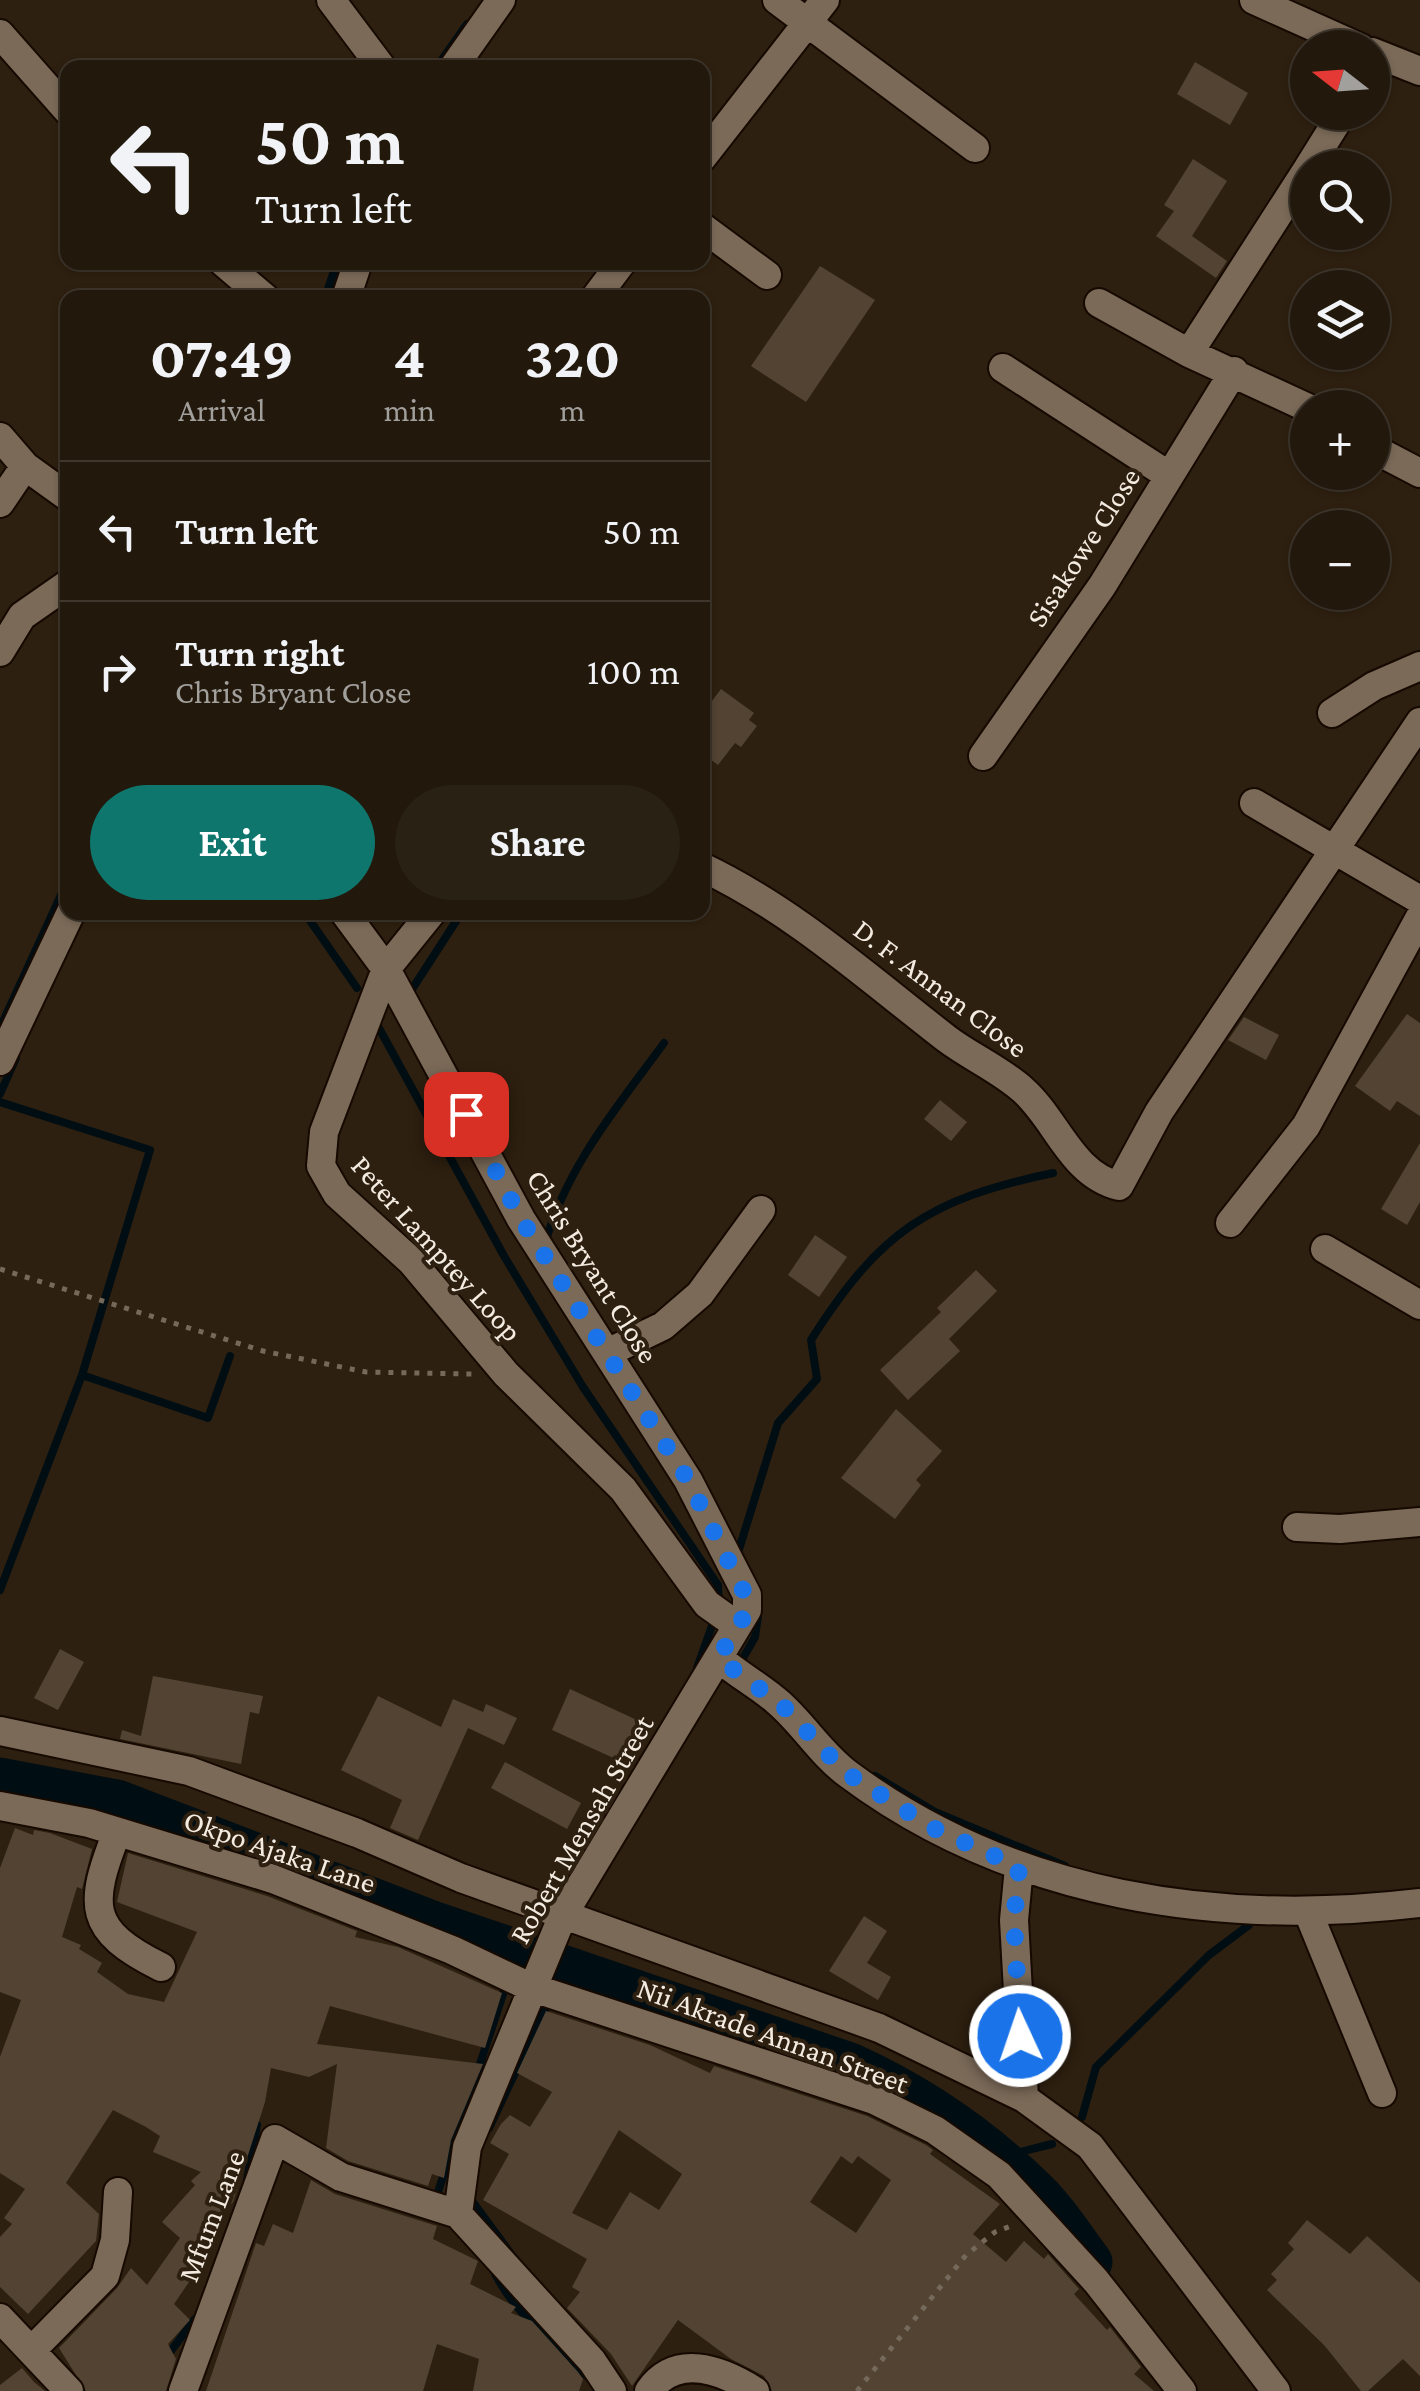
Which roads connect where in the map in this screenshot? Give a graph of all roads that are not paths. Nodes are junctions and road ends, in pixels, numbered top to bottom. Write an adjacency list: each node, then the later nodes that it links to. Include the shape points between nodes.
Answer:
1 (331, 0): 9 (street)
2 (501, 0): 10 (street)
3 (778, 0): 6 (street)
4 (825, 0): 6 (street)
5 (1254, 0): 7 (street)
6 (806, 23): 14 (street); 15 (street)
7 (1318, 30)
8 (0, 34): 13 (street)
9 (376, 60)
10 (459, 60)
11 (1390, 61): 12 (street)
12 (1420, 71)
13 (60, 103)
14 (710, 148)
15 (975, 148)
16 (1290, 196): 22 (street)
17 (710, 233): 19 (street)
18 (232, 270): 20 (street)
19 (767, 275)
20 (256, 290)
21 (1099, 303): 22 (street)
22 (1189, 353): 24 (street)
23 (1004, 368): 30 (street)
24 (1234, 371): 25 (street); 30 (street, Sisakowe Close)
25 (1290, 399)
26 (0, 437): 28 (street)
27 (1390, 457): 29 (street)
28 (25, 466): 31 (street); 32 (street)
29 (1420, 472)
30 (1168, 474): 38 (street, Sisakowe Close, via 1102,586)
31 (60, 491)
32 (0, 502)
33 (60, 590): 34 (street, via 22,616)
34 (0, 652)
35 (1420, 666): 36 (street)
36 (1332, 713)
37 (1420, 722): 40 (street)
38 (982, 756)
39 (1254, 803): 40 (street)
40 (1336, 852): 41 (street, D. F. Annan Close, via 1159,1112 1118,1186 1072,1155 1024,1090 823,941); 42 (street)
41 (710, 872)
42 (1420, 900)
43 (1420, 917): 50 (street, via 1306,1126)
44 (67, 920): 48 (street)
45 (350, 920): 47 (street, Chris Bryant Close)
46 (426, 920): 47 (street, Peter Lamptey Loop)
47 (386, 970): 53 (street, Chris Bryant Close, via 521,1219); 56 (street, Peter Lamptey Loop, via 324,1132 321,1166 338,1194 411,1261 506,1374 624,1489 707,1604)
48 (0, 1061)
49 (761, 1210): 53 (street, via 700,1294 664,1326)
50 (1230, 1224)
51 (1325, 1249): 52 (street)
52 (1420, 1305)
53 (607, 1353): 56 (street, Chris Bryant Close, via 688,1480 738,1578 748,1610)
54 (1420, 1522): 55 (street)
55 (1297, 1528)
56 (735, 1624): 57 (street, Chris Bryant Close)
57 (718, 1658): 61 (street, via 783,1706 845,1772 933,1828); 64 (street, Robert Mensah Street)
58 (0, 1731): 64 (street, via 188,1771)
59 (3, 1813): 60 (street, Okpo Ajaka Lane)
60 (117, 1832): 65 (street, via 99,1895 102,1926 121,1947); 66 (street, Okpo Ajaka Lane, via 289,1885)
61 (1019, 1867): 63 (street, via 1152,1902); 68 (street, via 1014,1920)
62 (1420, 1904): 63 (street)
63 (1308, 1912): 67 (street)
64 (563, 1916): 66 (street, Robert Mensah Street); 68 (street, via 878,2028)
65 (161, 1967)
66 (530, 1987): 70 (street, Robert Mensah Street, via 467,2146); 78 (street, Nii Akrade Annan Street, via 874,2100 935,2130 999,2175)
67 (1382, 2093)
68 (1024, 2098): 79 (street, via 1090,2146)
69 (118, 2192): 72 (street, via 106,2276)
70 (458, 2214): 74 (street, Mfum Lane, via 342,2176 276,2139); 75 (street)
71 (0, 2318): 72 (street)
72 (32, 2350): 73 (street)
73 (68, 2391)
74 (184, 2391)
75 (612, 2391)
76 (649, 2391): 77 (street, via 661,2374 682,2366 736,2379)
77 (755, 2391)
78 (1182, 2391)
79 (1276, 2391)

